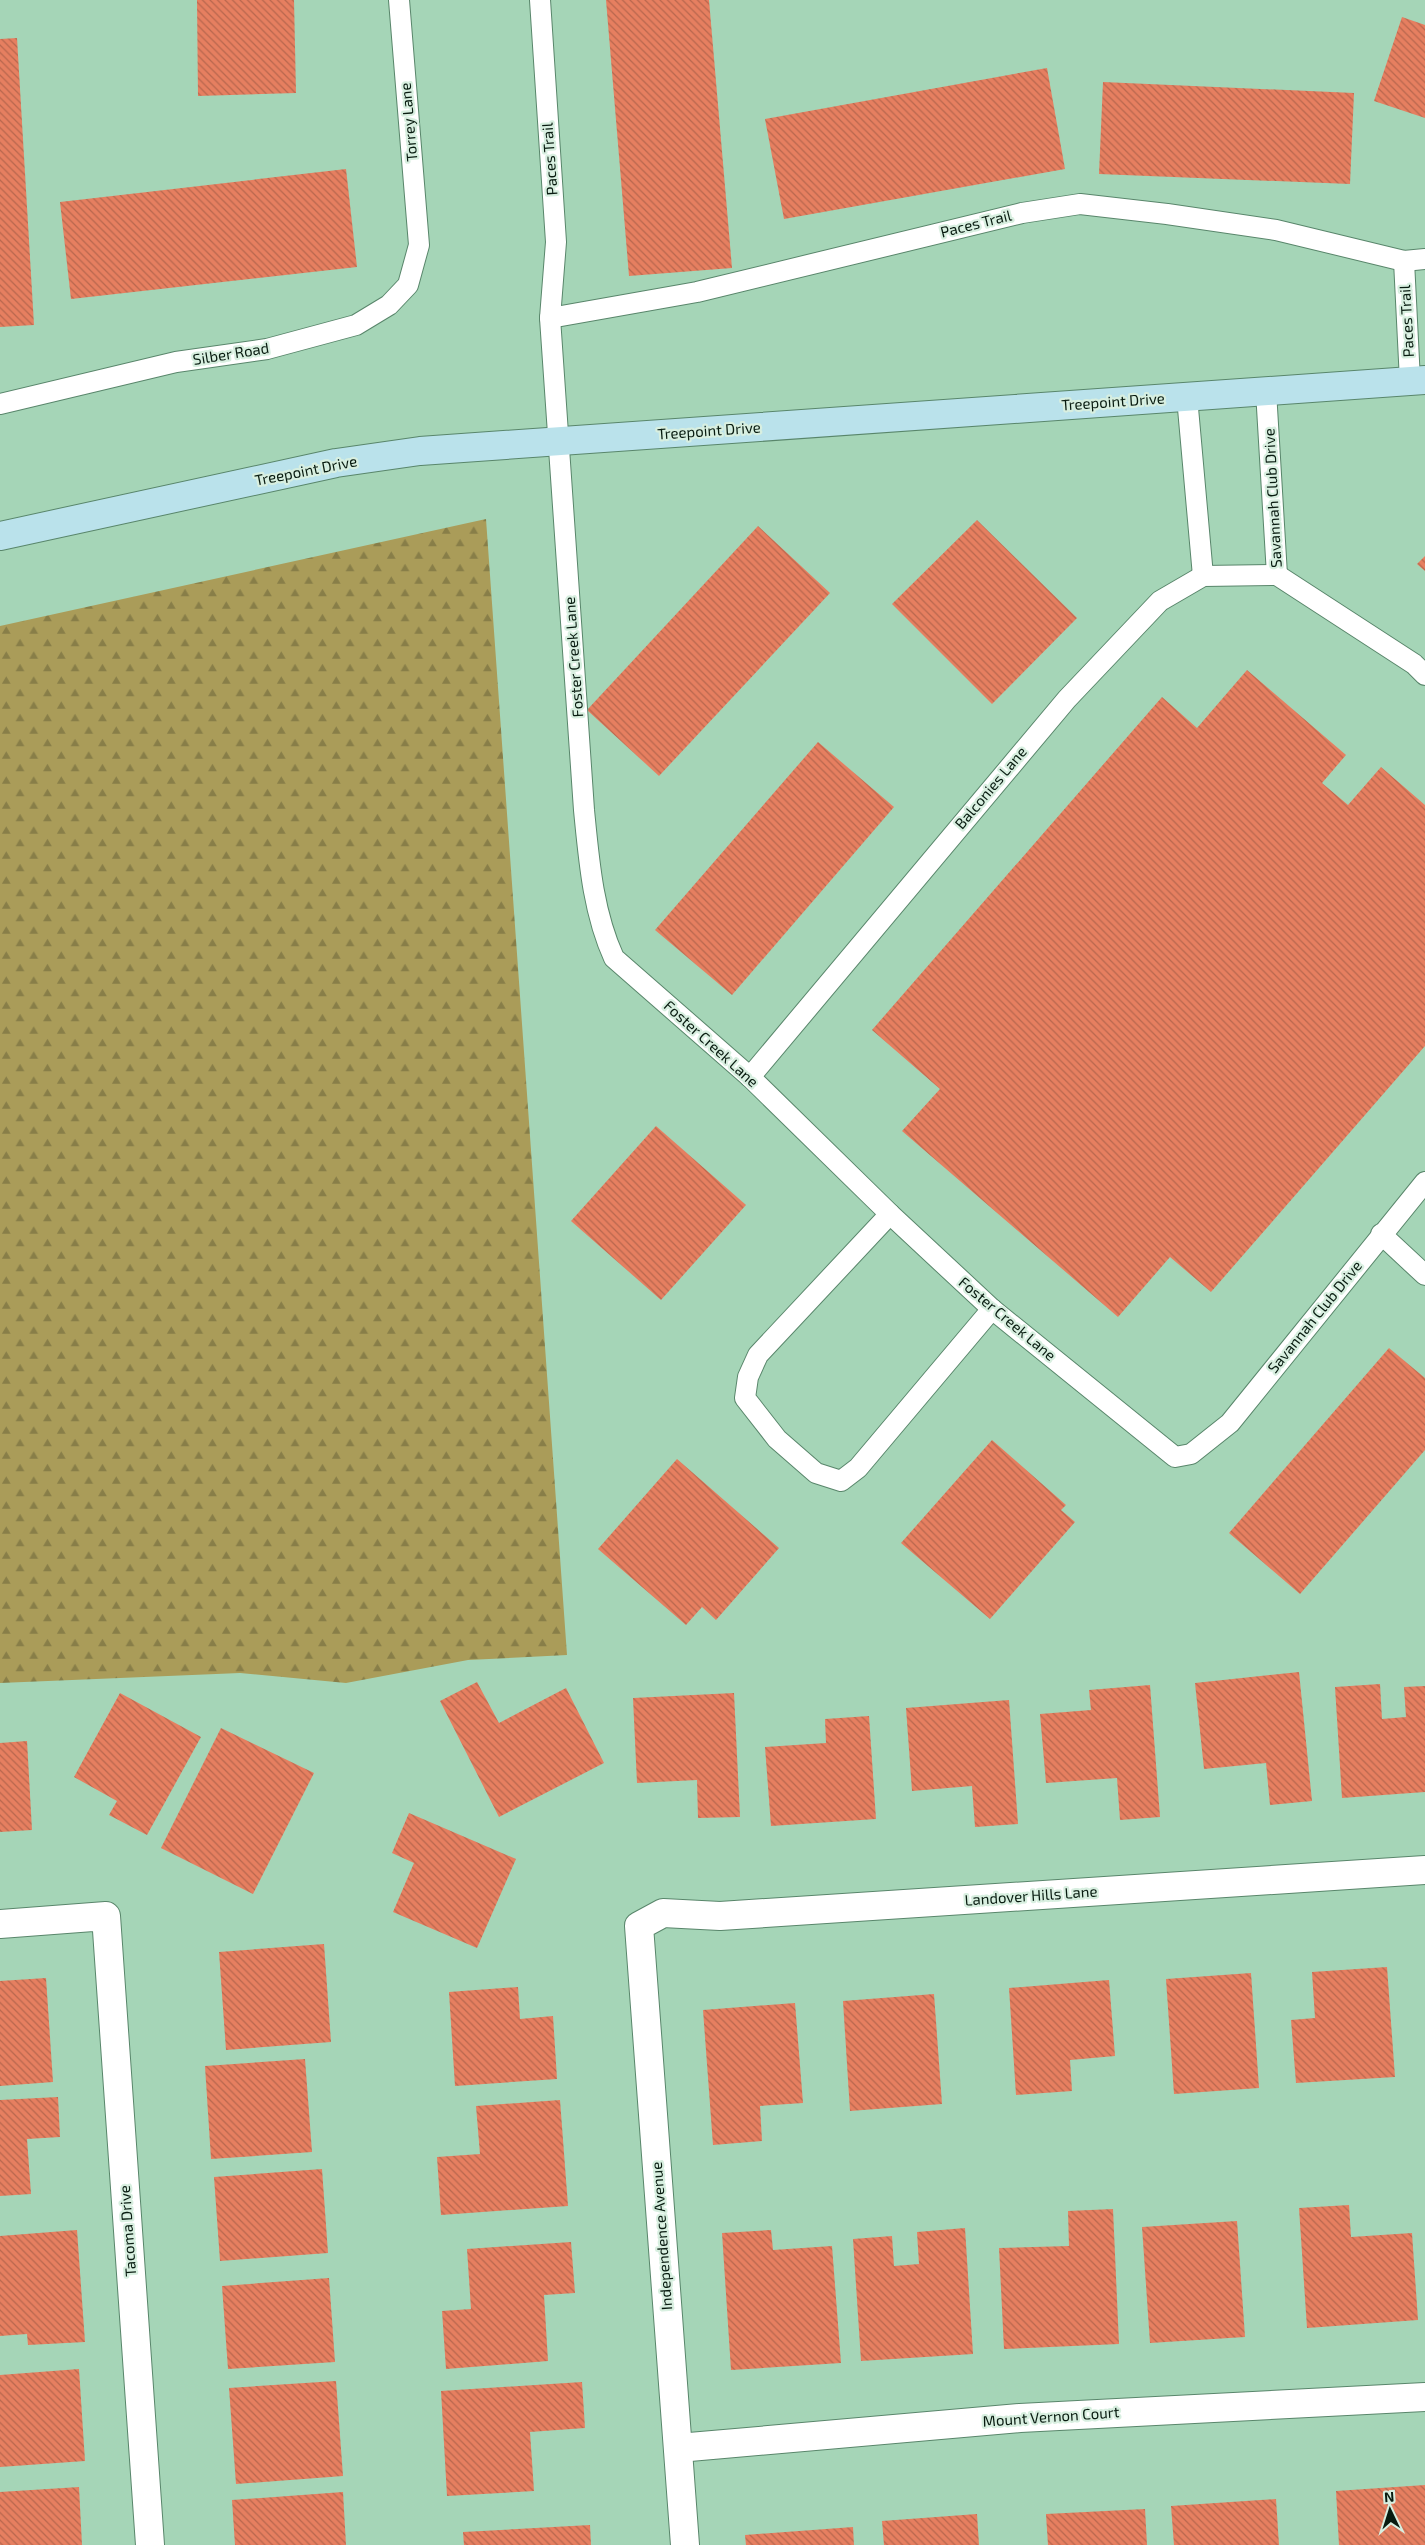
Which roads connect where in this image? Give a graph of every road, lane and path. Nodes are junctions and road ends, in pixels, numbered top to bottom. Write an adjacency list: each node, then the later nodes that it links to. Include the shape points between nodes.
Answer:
1 (399, 0): 3 (lane, Torrey Lane)
2 (540, 0): 6 (lane, Paces Trail, via 556,242)
3 (419, 245): 10 (lane, Silber Road, via 408,285 389,305 356,325 267,349 176,362)
4 (1425, 259): 5 (lane, Paces Trail)
5 (1404, 261): 6 (lane, Paces Trail, via 1276,230 1080,204 1022,213 698,292); 7 (lane, Paces Trail)
6 (550, 318): 11 (lane, Paces Trail)
7 (1418, 380): 8 (street, Treepoint Drive)
8 (1266, 391): 9 (street, Treepoint Drive); 13 (lane, Savannah Club Drive)
9 (1187, 397): 11 (street, Treepoint Drive); 14 (lane)
10 (0, 404)
11 (560, 442): 12 (street, Treepoint Drive, via 420,451 336,463); 16 (lane, Foster Creek Lane, via 584,810 590,872 602,933 614,958)
12 (0, 536)
13 (1277, 575): 14 (lane, Balconies Lane); 15 (lane, Savannah Club Drive, via 1414,664)
14 (1203, 576): 16 (lane, Balconies Lane, via 1160,601 1067,698)
15 (1425, 675)
16 (750, 1077): 18 (lane, Foster Creek Lane)
17 (1425, 1182): 19 (lane, Savannah Club Drive)
18 (890, 1214): 21 (lane, Foster Creek Lane); 21 (lane, via 758,1355 748,1377 745,1398 777,1439 816,1473 840,1481 858,1468)
19 (1381, 1234): 20 (lane); 22 (lane, Savannah Club Drive, via 1230,1423)
20 (1425, 1275)
21 (992, 1309): 22 (lane, Foster Creek Lane, via 1175,1457 1191,1454)
22 (1200, 1446)
23 (1425, 1870): 25 (street, Landover Hills Lane, via 720,1916 663,1913)
24 (0, 1924): 28 (street, Tacoma Drive, via 106,1916)
25 (639, 1926): 27 (street, Independence Avenue)
26 (1425, 2397): 27 (street, Mount Vernon Court, via 1020,2418)
27 (678, 2448): 29 (street, Independence Avenue)
28 (150, 2545)
29 (685, 2545)

